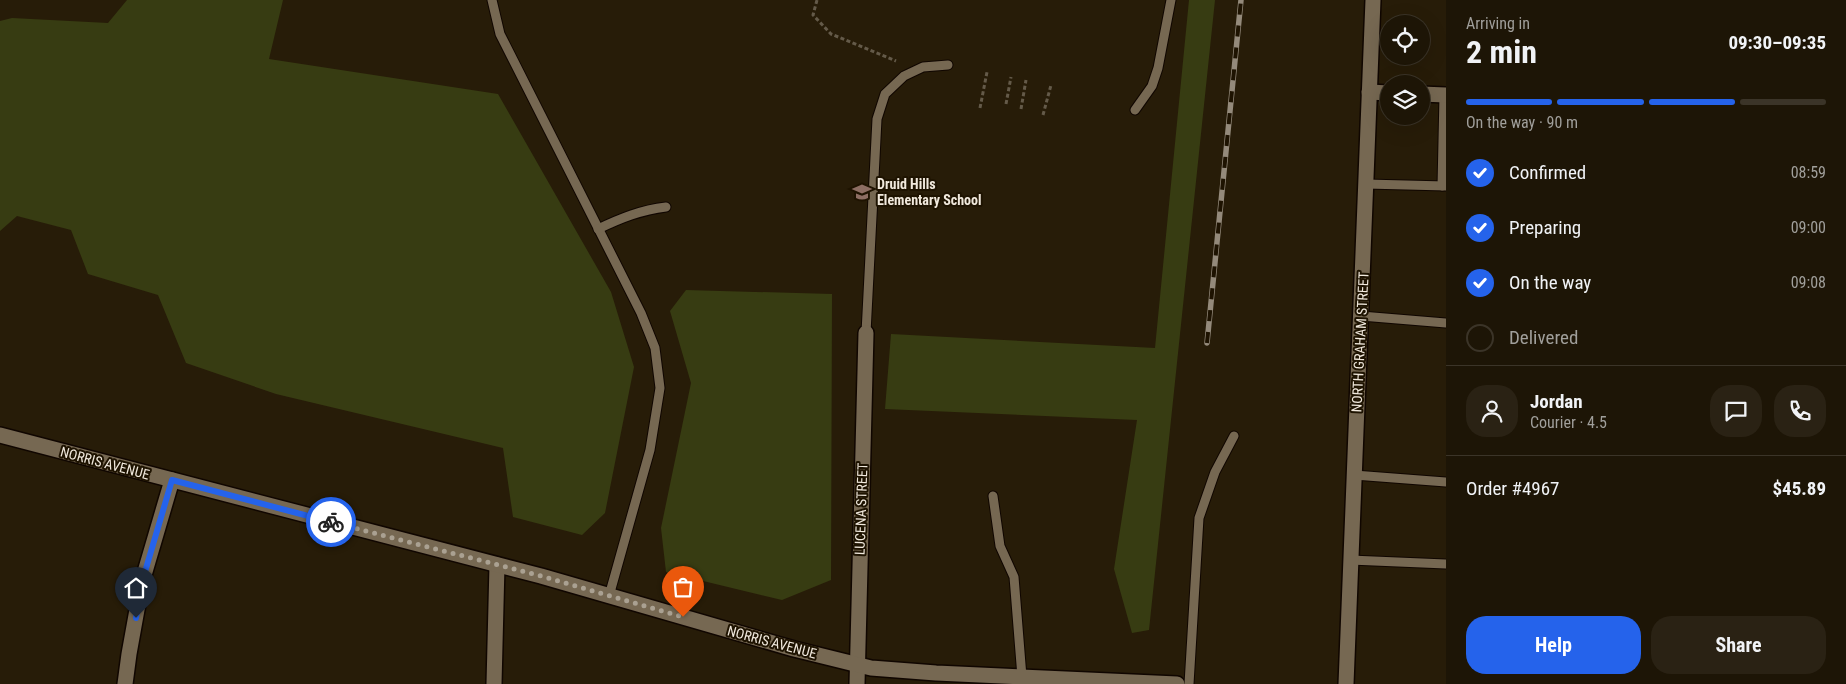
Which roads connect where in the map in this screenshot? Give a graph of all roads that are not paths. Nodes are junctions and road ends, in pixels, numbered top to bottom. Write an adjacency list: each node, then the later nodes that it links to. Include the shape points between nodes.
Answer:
1 (492, 0): 13 (lane, via 500,34)
2 (1171, 0): 9 (lane, via 1152,86)
3 (1373, 0): 5 (street, NORTH GRAHAM STREET)
4 (948, 65): 16 (lane, via 923,66 904,76 884,94 877,119)
5 (1369, 92): 6 (street); 10 (street, NORTH GRAHAM STREET)
6 (1380, 93)
7 (1430, 94): 8 (street)
8 (1445, 95): 11 (lane)
9 (1134, 110)
10 (1366, 184): 11 (lane); 14 (street, NORTH GRAHAM STREET)
11 (1444, 186)
12 (666, 206): 13 (lane, via 625,216)
13 (598, 229): 26 (lane, via 655,348 660,388 650,450)
14 (1361, 316): 15 (lane); 19 (street, NORTH GRAHAM STREET)
15 (1446, 323)
16 (866, 333): 27 (street, LUCENA STREET)
17 (0, 435): 20 (street, NORRIS AVENUE)
18 (1234, 436): 33 (lane, via 1215,472 1199,518)
19 (1354, 475): 21 (lane); 23 (street, NORTH GRAHAM STREET)
20 (172, 480): 25 (street, NORRIS AVENUE); 29 (street, via 142,582)
21 (1446, 482)
22 (993, 496): 28 (lane, via 1000,546 1014,577)
23 (1350, 560): 24 (lane); 34 (street, NORTH GRAHAM STREET)
24 (1446, 564)
25 (497, 565): 26 (street, NORRIS AVENUE); 30 (street)
26 (609, 596): 27 (street, NORRIS AVENUE)
27 (857, 665): 28 (street, NORRIS AVENUE); 31 (street, LUCENA STREET)
28 (1022, 677): 32 (street, NORRIS AVENUE)
29 (125, 684)
30 (494, 684)
31 (856, 684)
32 (1177, 684)
33 (1189, 684)
34 (1346, 684)

